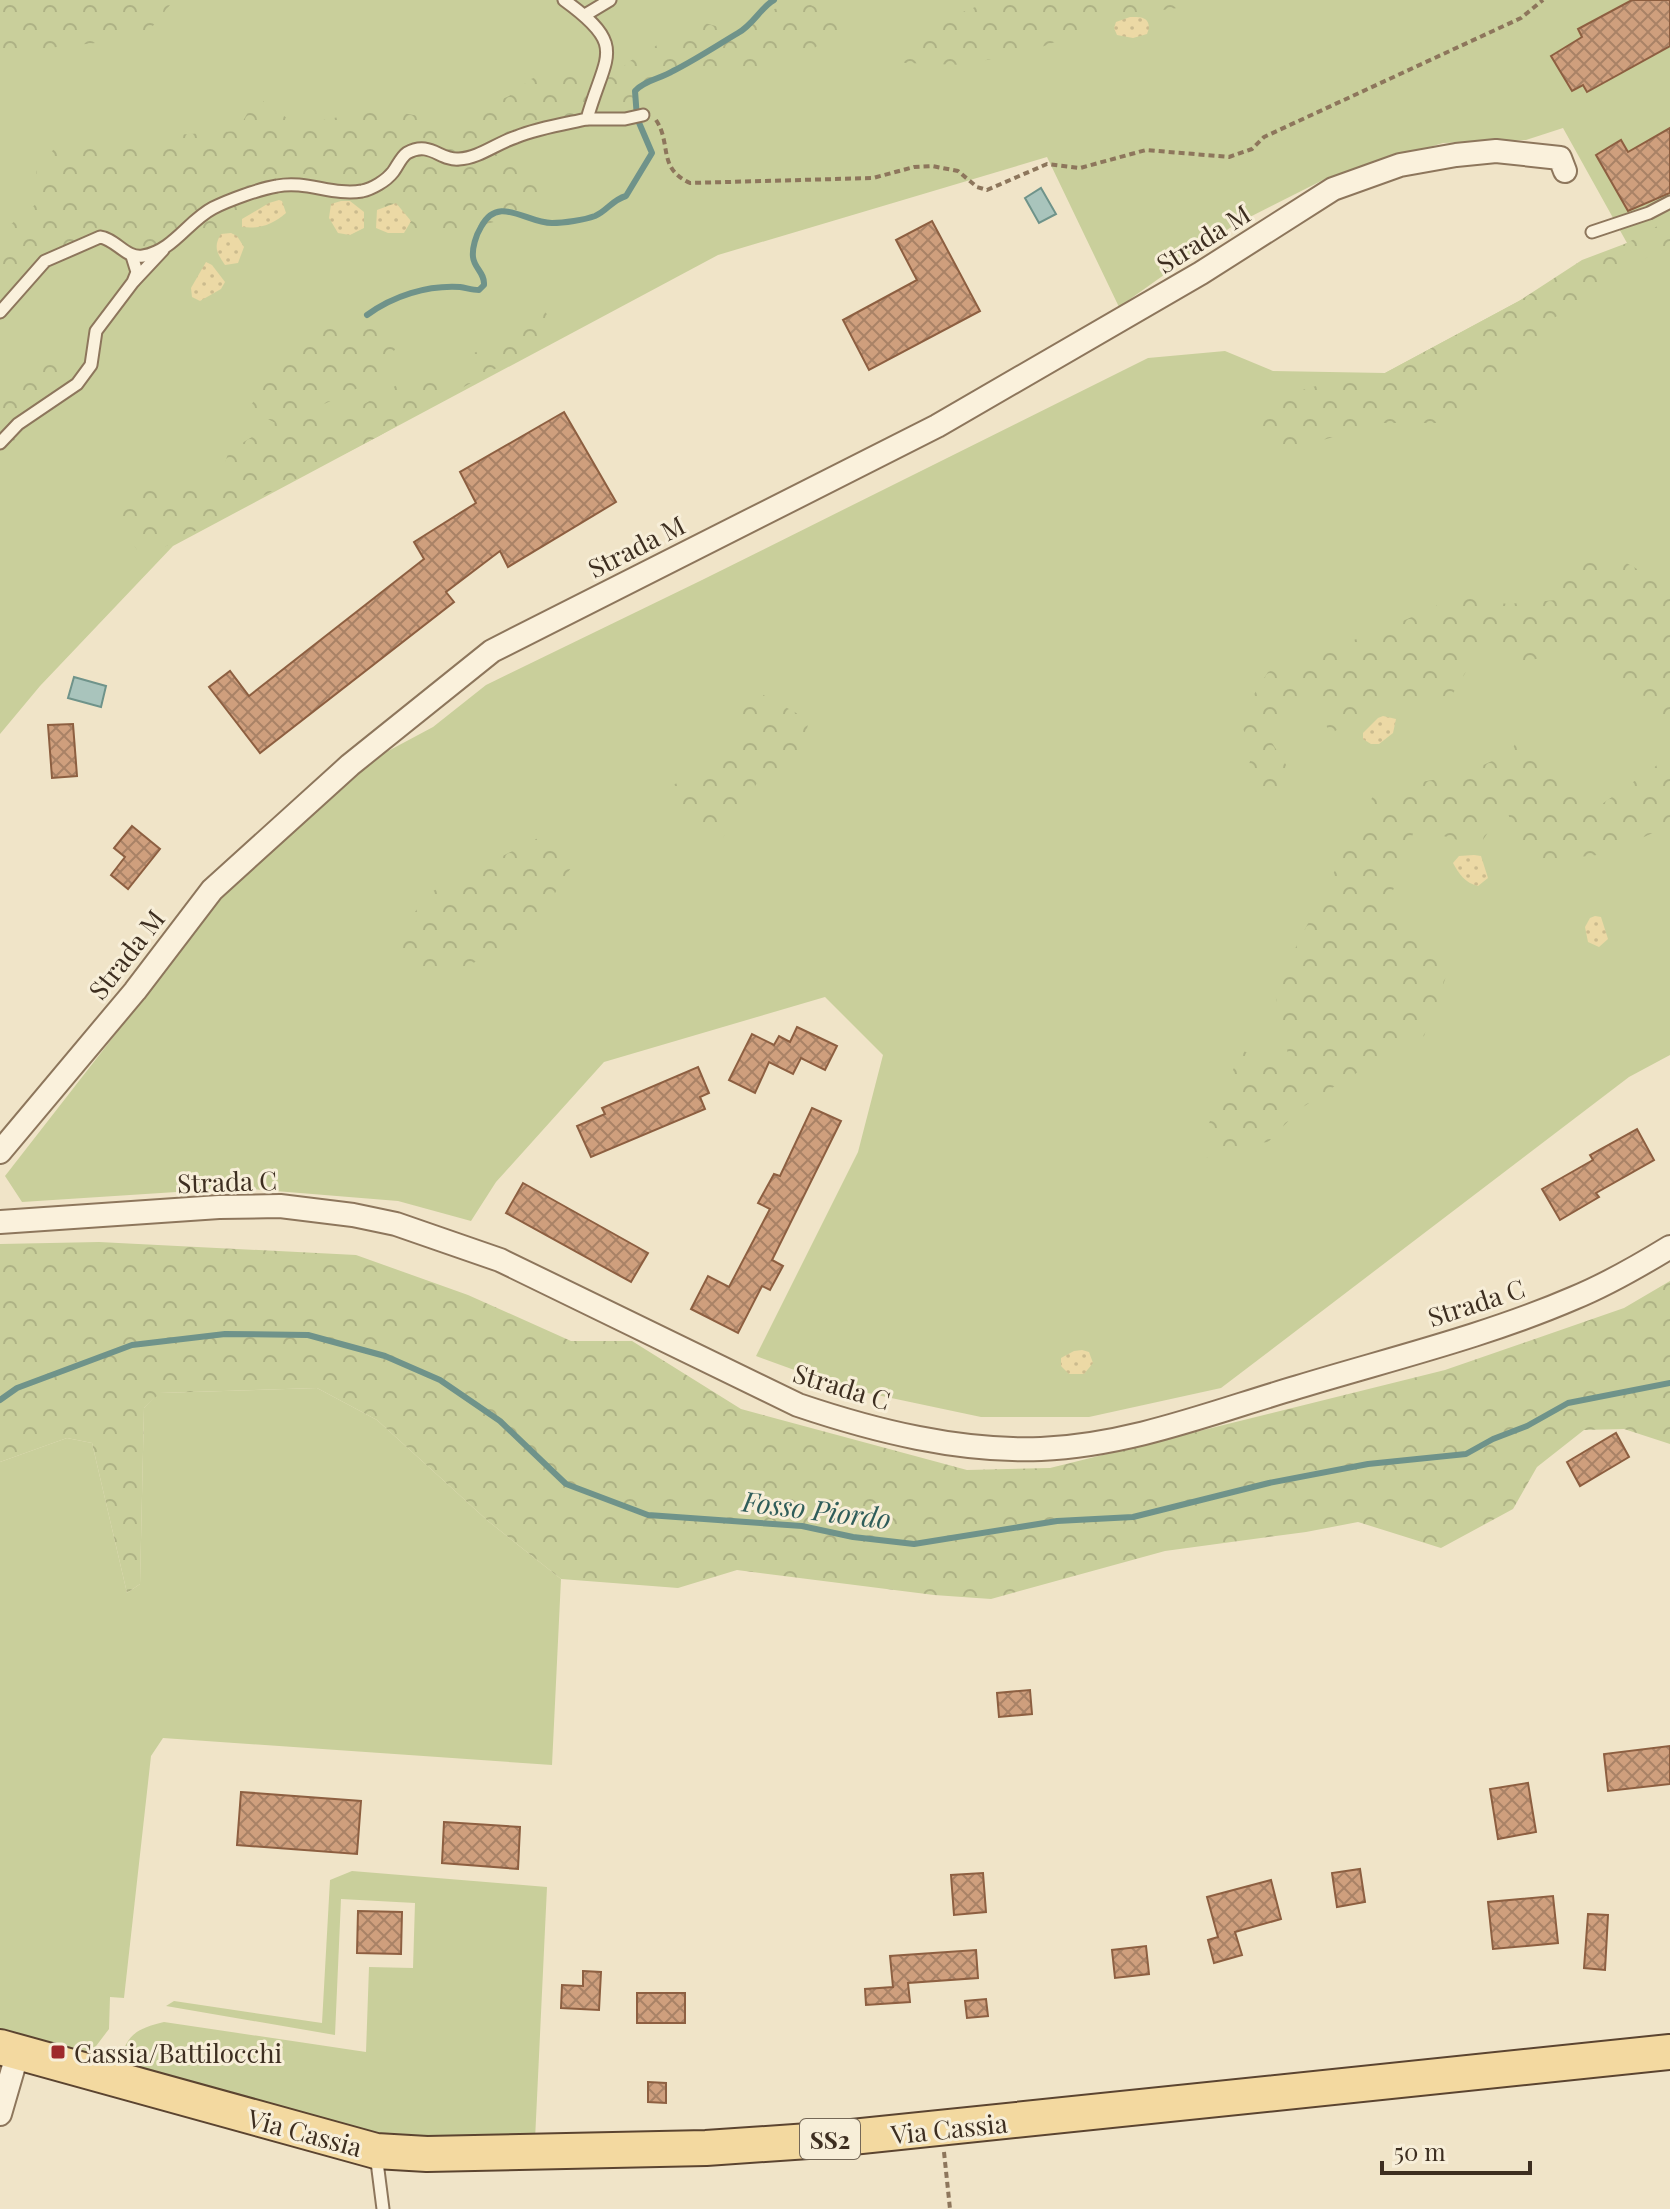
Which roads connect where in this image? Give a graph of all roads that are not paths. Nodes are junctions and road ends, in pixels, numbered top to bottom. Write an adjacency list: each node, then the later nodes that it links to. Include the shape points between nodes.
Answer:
1 (564, 0): 3 (lane)
2 (610, 0): 3 (lane)
3 (585, 15): 5 (lane, via 607,46 605,69)
4 (639, 116): 5 (lane)
5 (587, 119): 9 (lane, via 517,136 458,160 422,148 405,154 391,175 364,191 277,186 212,209)
6 (1565, 171): 14 (street, Strada M, via 1560,158 1496,151 1400,165 1333,189 1201,273 937,426 492,651 350,765 212,890)
7 (1670, 202): 8 (lane)
8 (1592, 232)
9 (167, 246): 10 (lane); 11 (lane)
10 (132, 256): 11 (lane, via 137,272); 12 (lane, via 100,237 45,261)
11 (133, 282): 13 (lane, via 96,331 91,365 77,384 18,424)
12 (0, 312)
13 (0, 443)
14 (0, 1152)
15 (0, 1222): 16 (street, Strada C, via 250,1206 313,1209 382,1221 500,1260 798,1405 945,1443 1018,1450 1087,1445 1159,1431 1524,1318 1602,1286)
16 (1670, 1247)
17 (9, 2050): 19 (street); 20 (main road, Via Cassia / SS2)
18 (1670, 2052): 20 (main road, Via Cassia / SS2, via 942,2129 706,2148)
19 (0, 2114)
20 (376, 2151): 21 (lane)
21 (383, 2209)

